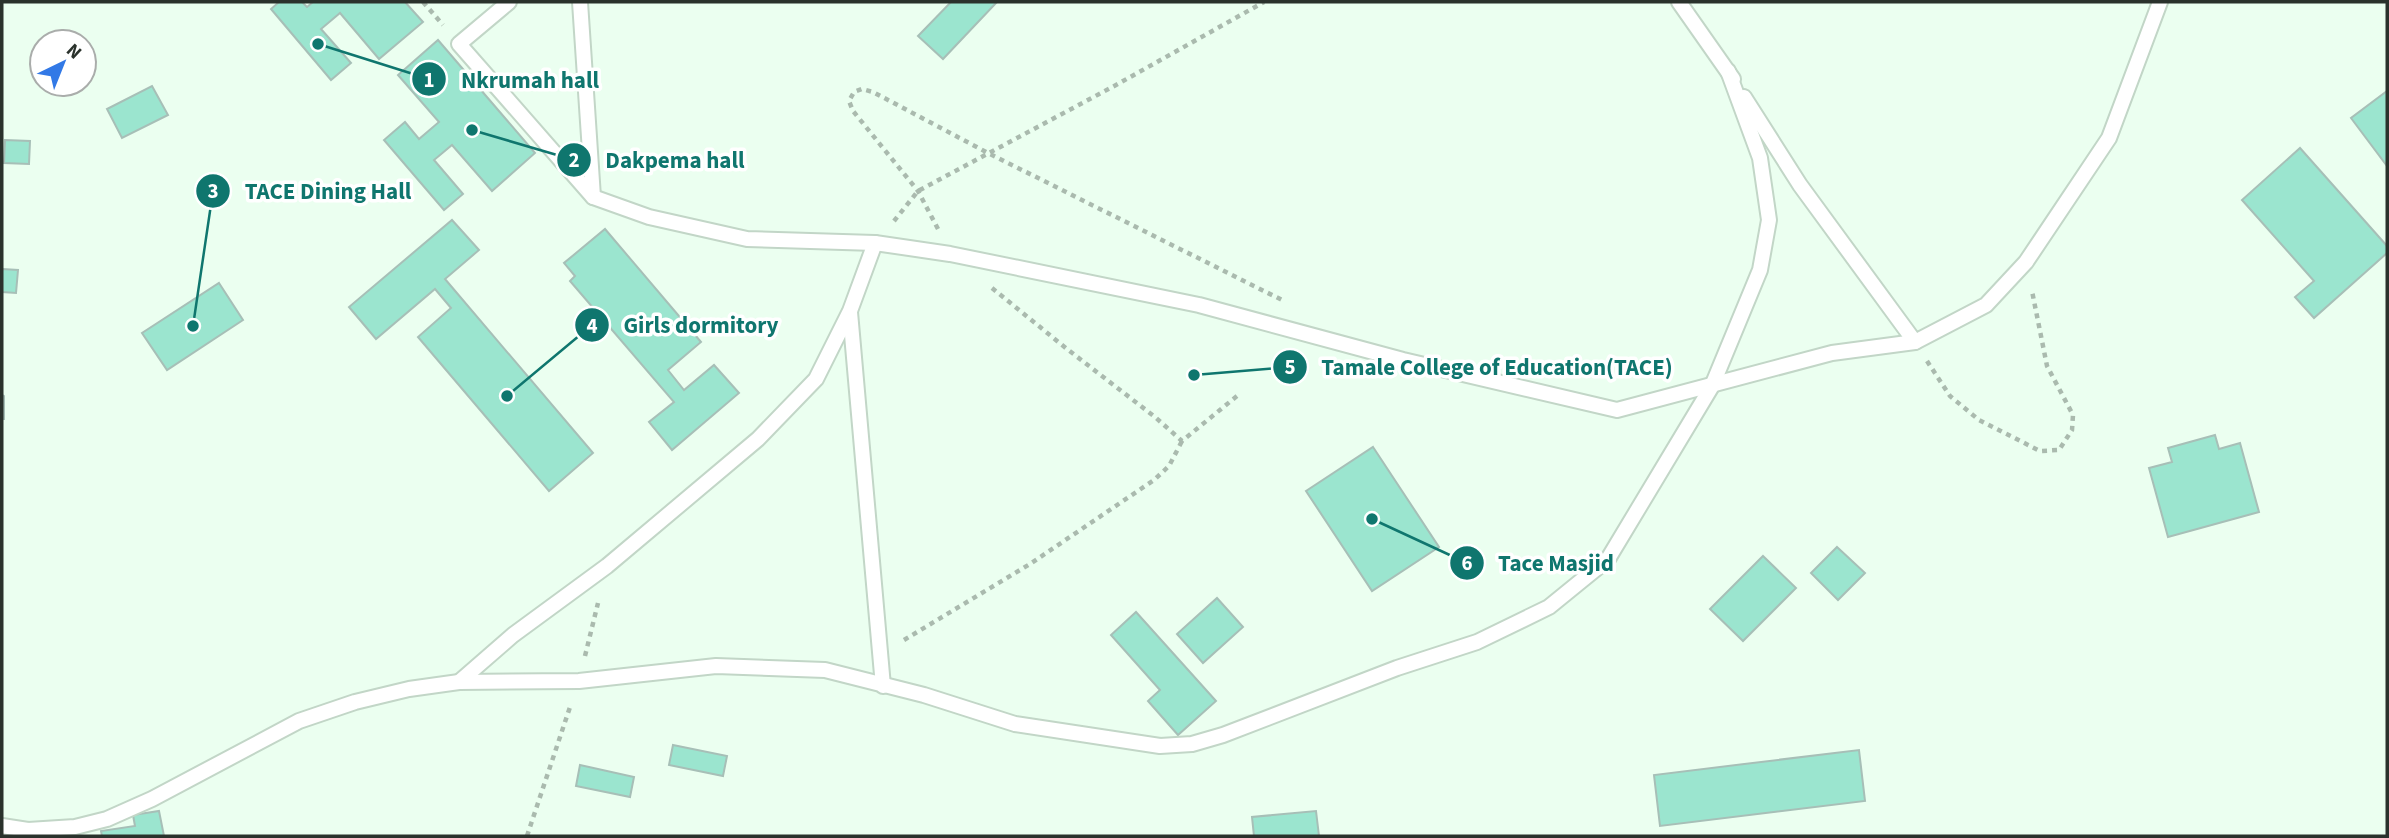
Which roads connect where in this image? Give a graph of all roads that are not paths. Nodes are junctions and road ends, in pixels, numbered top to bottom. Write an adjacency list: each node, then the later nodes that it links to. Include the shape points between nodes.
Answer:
1 (509, 2): 6 (lane, via 459,44)
2 (580, 2): 6 (lane)
3 (1679, 2): 5 (lane)
4 (2161, 2): 9 (lane, via 2109,138 2026,262 1986,305)
5 (1728, 71): 9 (lane, via 1800,185); 10 (lane, via 1760,158 1769,220 1760,270)
6 (593, 197): 7 (lane, via 649,217 747,239)
7 (875, 243): 8 (lane); 10 (lane, via 1199,305 1403,360 1617,410)
8 (850, 311): 11 (lane, via 816,379 758,439); 12 (lane)
9 (1915, 342): 10 (lane, via 1832,354)
10 (1712, 386): 12 (lane, via 1608,559 1549,607 1477,642 1223,735 1192,744 1135,743 1015,724)
11 (459, 682): 12 (lane, via 579,681 716,666 825,670); 13 (lane, via 355,702 299,721 107,819 75,827 27,830)
12 (883, 686)
13 (2, 826)

